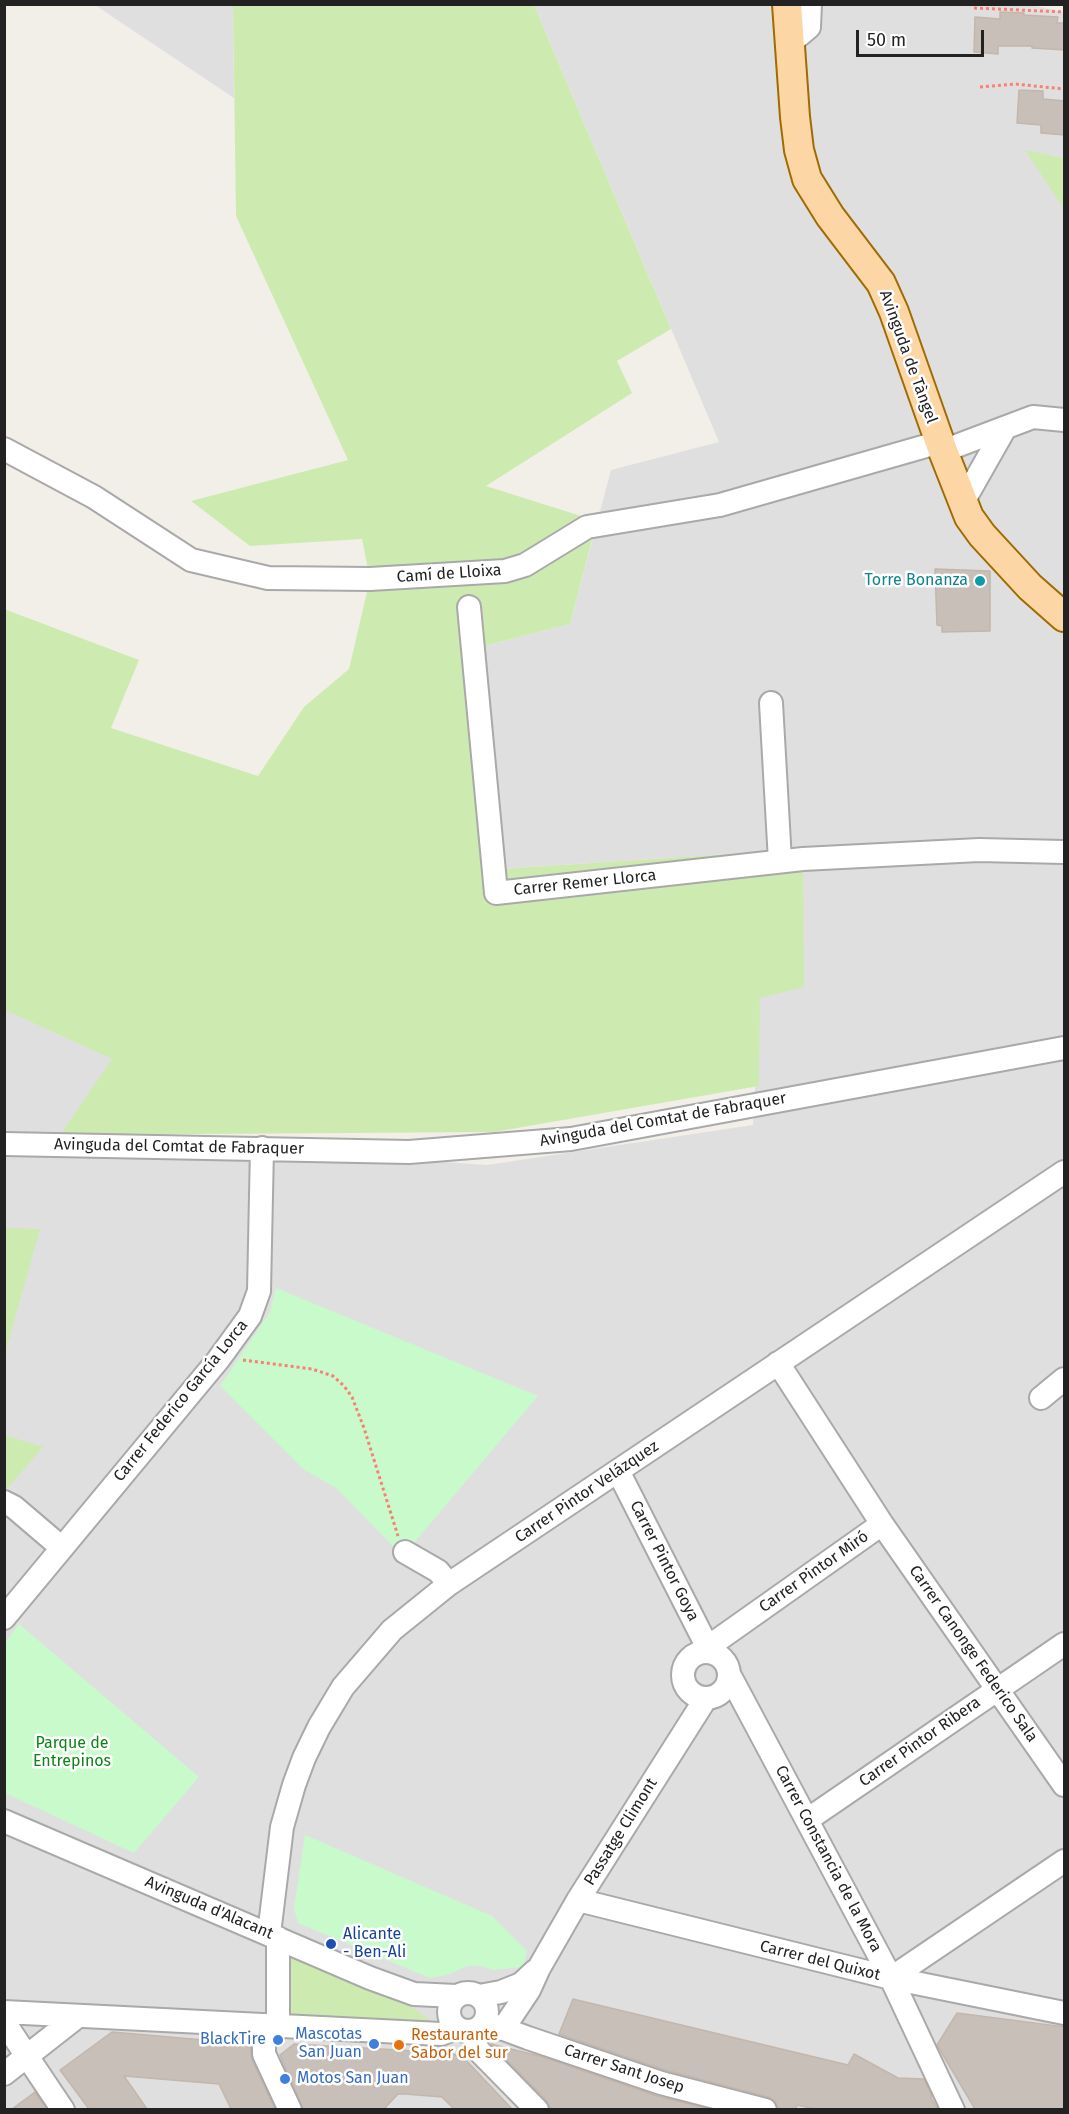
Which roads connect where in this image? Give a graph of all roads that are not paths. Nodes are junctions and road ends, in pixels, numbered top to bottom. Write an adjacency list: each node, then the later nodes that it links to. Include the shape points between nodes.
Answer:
1 (787, 4): 3 (main road, Avinguda de Tàngel)
2 (810, 4): 3 (street, via 809,27)
3 (790, 43): 6 (main road, Avinguda de Tàngel, via 798,150 807,178 830,216 881,283)
4 (1065, 420): 5 (street, Camí de Lloixa, via 1033,417)
5 (1005, 428): 6 (street, Camí de Lloixa); 8 (street)
6 (942, 447): 7 (street, Camí de Lloixa, via 720,505 587,526 525,565 505,571 369,579 268,578 191,560 94,497); 8 (main road, Avinguda de Tàngel)
7 (7, 455)
8 (963, 502): 10 (main road, Avinguda de Tàngel, via 982,535 1030,587)
9 (469, 607): 13 (street, Carrer Remer Llorca, via 496,893)
10 (1065, 617)
11 (771, 704): 13 (street)
12 (1065, 852): 13 (street, Carrer Remer Llorca, via 980,850)
13 (780, 861)
14 (1065, 1048): 16 (street, Avinguda del Comtat de Fabraquer, via 571,1139 409,1152)
15 (4, 1143): 16 (street, Avinguda del Comtat de Fabraquer)
16 (262, 1148): 24 (street, Carrer Federico García Lorca, via 259,1291 250,1316)
17 (1065, 1172): 18 (street, Carrer Pintor Velázquez)
18 (778, 1363): 21 (street, Carrer Pintor Velázquez); 23 (street, Carrer Pintor Miró)
19 (1065, 1379): 20 (street)
20 (1041, 1398)
21 (618, 1471): 26 (street, Carrer Pintor Velázquez); 29 (street, Carrer Pintor Goya)
22 (4, 1502): 24 (street)
23 (882, 1524): 29 (street, Carrer Pintor Miró); 31 (street, Carrer Canonge Federico Sala)
24 (62, 1548): 27 (street, Carrer Federico García Lorca)
25 (405, 1552): 26 (street, via 438,1571)
26 (449, 1584): 38 (street, Carrer Pintor Velázquez, via 392,1630 343,1687 319,1727 294,1785 282,1827)
27 (4, 1618)
28 (1065, 1644): 31 (street, Carrer Pintor Ribera)
29 (709, 1650): 30 (street, via 727,1664); 32 (street, via 694,1655 683,1674 690,1691)
30 (730, 1676): 32 (street, via 723,1691); 34 (street, Carrer Constancia de la Mora)
31 (998, 1688): 33 (street, Carrer Canonge Federico Sala); 34 (street, Carrer Pintor Ribera)
32 (706, 1698): 37 (street, Passatge Climont)
33 (1065, 1785)
34 (807, 1820): 40 (street, Carrer Constancia de la Mora)
35 (4, 1821): 38 (street, Avinguda d'Alacant)
36 (1065, 1861): 40 (street)
37 (578, 1900): 39 (street, Passatge Climont); 40 (street, Carrer del Quixot)
38 (274, 1936): 44 (street, Avinguda d'Alacant); 46 (street, Carrer Pintor Velázquez)
39 (539, 1968): 44 (street, Passatge Climont, via 529,1990); 44 (street, Passatge Climont, via 521,1984 479,1996 487,2013)
40 (891, 1978): 42 (street, Carrer del Quixot); 53 (street, Carrer Constancia de la Mora)
41 (4, 2012): 43 (street)
42 (1065, 2013)
43 (78, 2016): 46 (street); 47 (street)
44 (470, 2021): 46 (street, via 441,2034); 51 (street, via 478,2050); 52 (street, Carrer Sant Josep, via 661,2083)
45 (4, 2022): 47 (street)
46 (271, 2025): 50 (street, Carrer Pintor Velázquez, via 264,2054)
47 (27, 2057): 48 (street); 49 (street)
48 (4, 2074)
49 (63, 2109)
50 (290, 2109)
51 (537, 2109)
52 (765, 2109)
53 (953, 2109)

